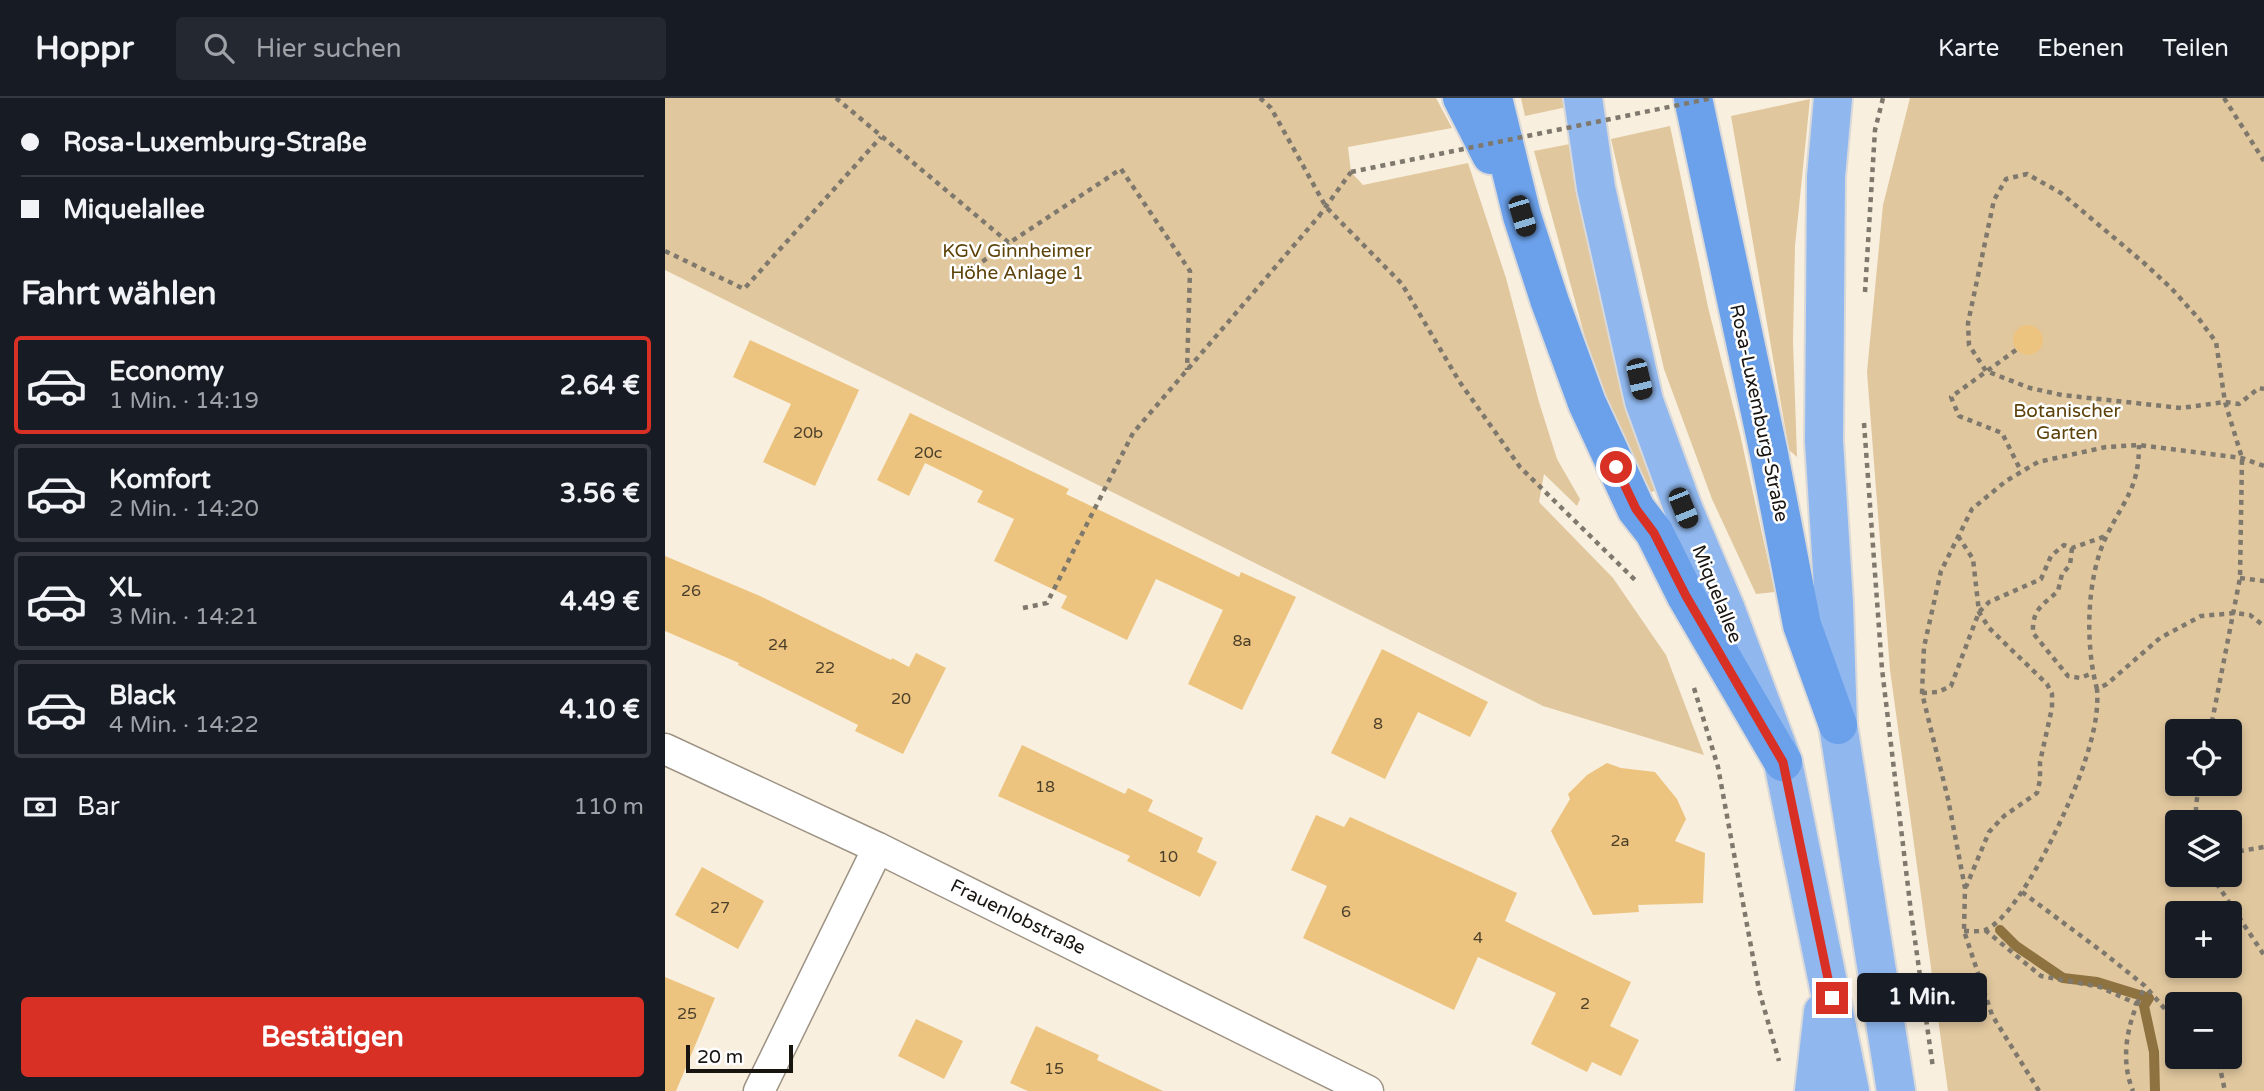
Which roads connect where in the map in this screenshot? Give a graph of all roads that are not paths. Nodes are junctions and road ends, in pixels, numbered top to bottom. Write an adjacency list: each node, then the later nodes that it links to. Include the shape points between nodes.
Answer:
1 (1462, 98): 6 (highway)
2 (1493, 98): 6 (highway)
3 (1583, 98): 9 (main road, Miquelallee, via 1595,188 1644,401)
4 (1693, 98): 7 (highway, Rosa-Luxemburg-Straße, via 1802,625)
5 (1833, 98): 7 (main road, via 1826,189 1824,441)
6 (1522, 216): 9 (highway, via 1587,403 1636,509 1654,533)
7 (1838, 725): 16 (main road)
8 (665, 749): 10 (street, Frauenlobstraße)
9 (1783, 762): 11 (main road, Miquelallee)
10 (878, 848): 12 (street); 13 (street, Frauenlobstraße)
11 (1827, 975): 14 (main road); 15 (main road, Miquelallee)
12 (759, 1091)
13 (1368, 1091)
14 (1814, 1091)
15 (1850, 1091)
16 (1896, 1091)

